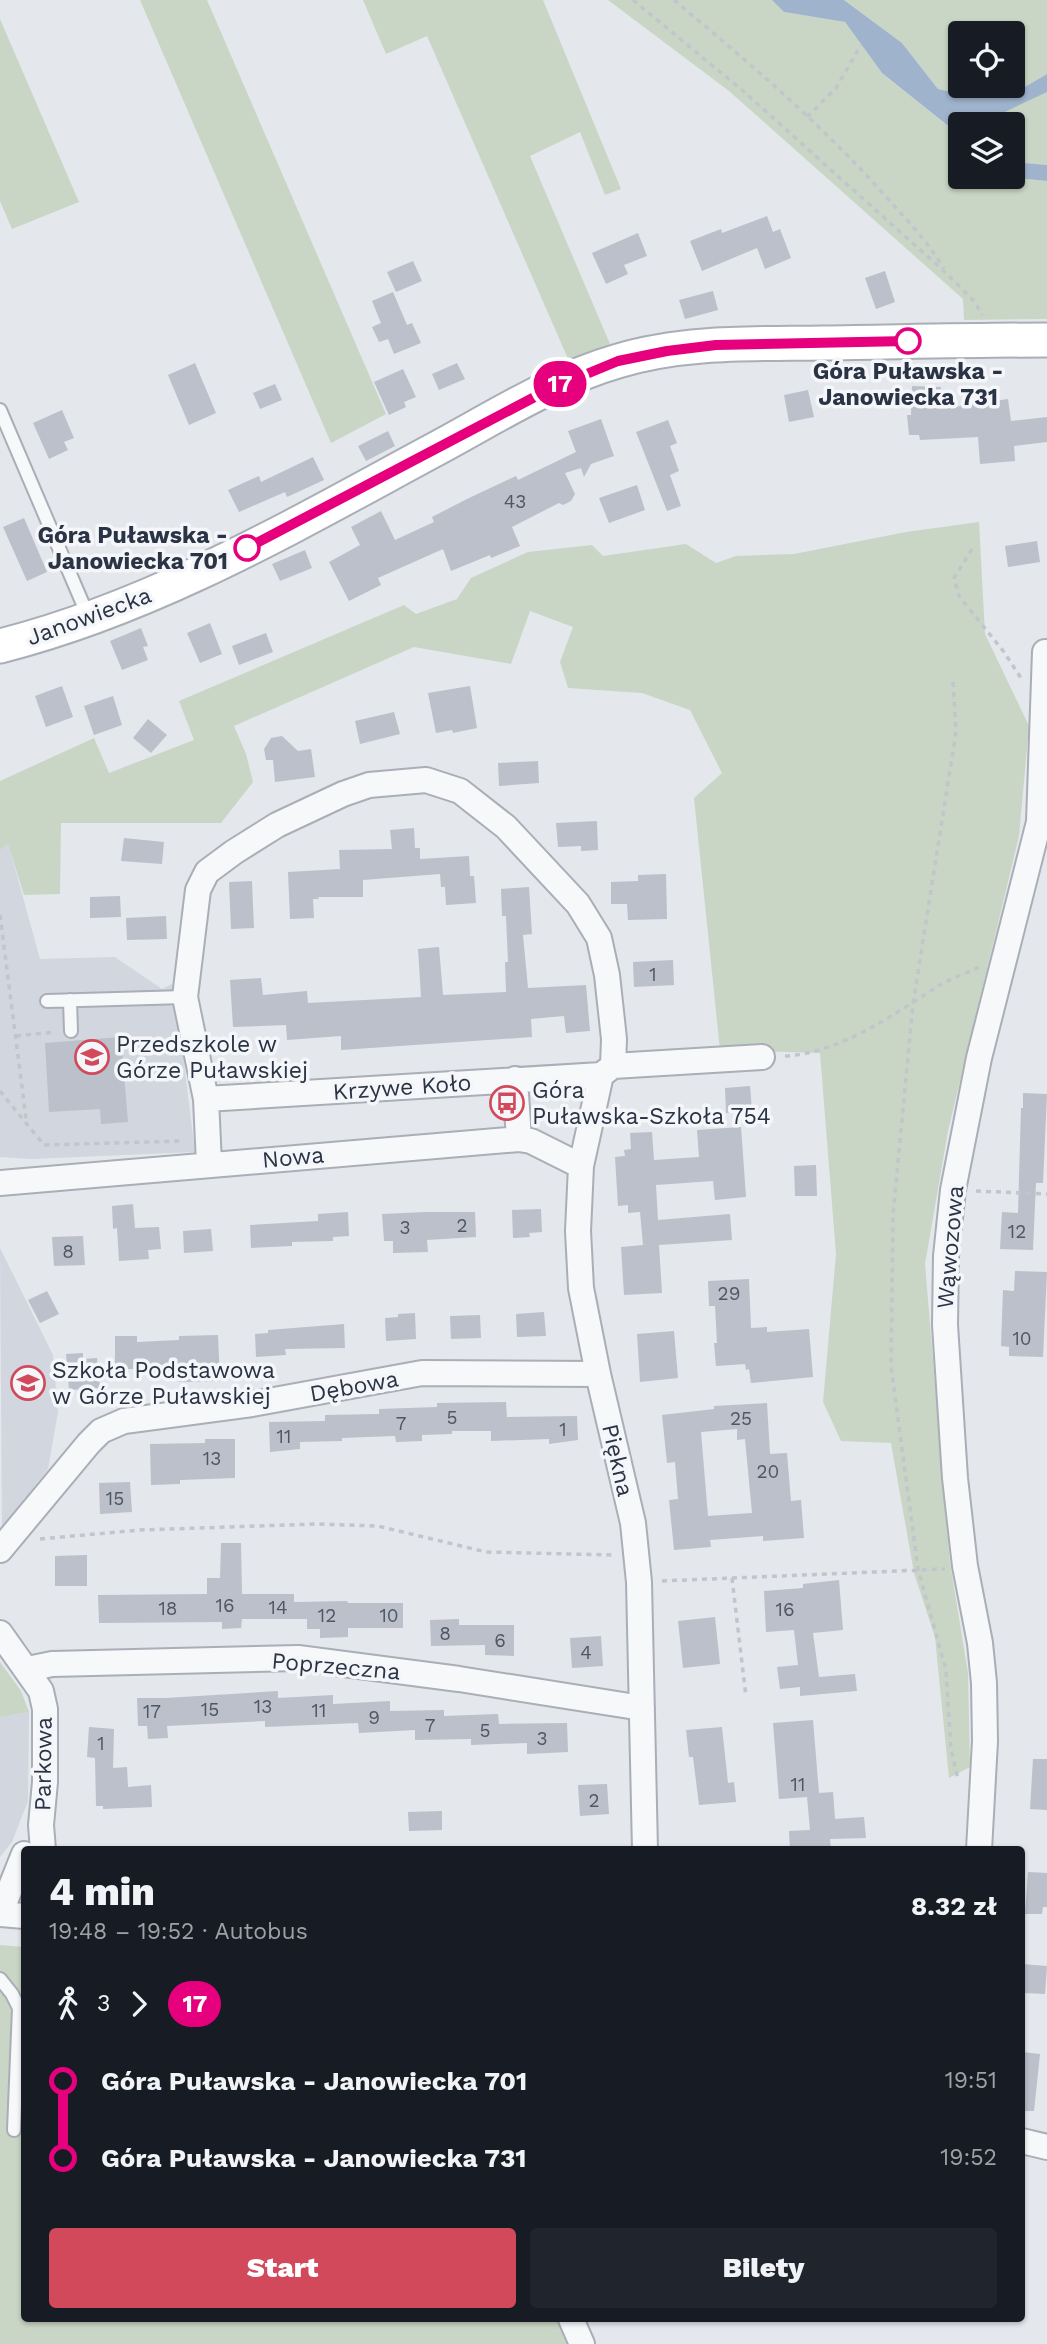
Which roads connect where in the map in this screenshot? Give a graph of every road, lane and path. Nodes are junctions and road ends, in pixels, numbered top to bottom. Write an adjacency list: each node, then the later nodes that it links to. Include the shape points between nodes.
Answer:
1 (633, 0): 5 (path, via 742,90)
2 (674, 0): 4 (path)
3 (861, 45): 4 (path, via 836,88)
4 (807, 117): 5 (path, via 858,165 931,247)
5 (947, 274): 6 (path, via 975,302 987,324)
6 (989, 340): 7 (street, Janowiecka); 10 (street, Janowiecka, via 732,344 618,361 538,395 168,588)
7 (1047, 340)
8 (0, 410): 10 (lane)
9 (972, 549): 14 (path, via 954,578 959,596)
10 (89, 620): 11 (street, Janowiecka)
11 (0, 646)
12 (1045, 652): 14 (street, Wąwozowa)
13 (953, 682): 21 (path, via 956,732)
14 (1044, 713): 15 (street, Wąwozowa)
15 (1043, 822): 36 (street, Wąwozowa, via 979,1058)
16 (0, 915): 23 (path)
17 (989, 962): 21 (path)
18 (185, 997): 19 (lane); 26 (street, via 198,890 207,872 277,825 343,794 369,785 426,779 460,791 506,827 578,904 599,938 604,963 614,1039); 29 (street)
19 (70, 1000): 20 (lane); 22 (lane)
20 (47, 1001)
21 (913, 1004): 24 (path); 41 (path, via 893,1215 891,1366)
22 (71, 1031): 23 (path)
23 (16, 1036): 30 (path)
24 (806, 1055)
25 (762, 1057): 26 (street, Krzywe Koło)
26 (607, 1070): 27 (street, Krzywe Koło); 34 (street, Piękna)
27 (515, 1079): 29 (street, Krzywe Koło); 31 (street)
28 (0, 1091): 30 (path)
29 (206, 1099): 33 (street)
30 (27, 1126): 32 (path, via 44,1144)
31 (519, 1139): 33 (street, Nowa); 34 (street, Nowa)
32 (183, 1141)
33 (209, 1164): 35 (street, Nowa)
34 (581, 1166): 38 (street, Piękna, via 581,1288)
35 (0, 1183)
36 (953, 1190): 37 (path); 54 (street, Wąwozowa, via 945,1325 955,1478 984,1684)
37 (1047, 1194)
38 (598, 1374): 39 (street, Dębowa, via 422,1373 252,1404 124,1421 101,1431 89,1443); 40 (street, Piękna, via 633,1523)
39 (4, 1546): 40 (path, via 140,1530 316,1524 378,1526 486,1552)
40 (636, 1556): 44 (street, Piękna)
41 (918, 1569): 42 (path); 43 (path); 49 (path, via 946,1670 951,1749)
42 (951, 1569)
43 (732, 1578): 44 (path); 47 (path)
44 (639, 1582): 48 (street, Piękna)
45 (0, 1633): 46 (street, Parkowa)
46 (28, 1669): 48 (street, Poprzeczna, via 52,1664 298,1658); 50 (street, Parkowa, via 45,1709 46,1782)
47 (746, 1697)
48 (642, 1708): 53 (street, Piękna)
49 (960, 1784)
50 (41, 1825): 51 (street, Parkowa); 52 (street, Parkowa)
51 (29, 1846)
52 (43, 1846)
53 (645, 1846)
54 (979, 1846)
55 (21, 1864): 56 (street, Parkowa)
56 (0, 1914): 57 (street)
57 (21, 1916)
58 (0, 1979): 59 (lane, via 19,2008)
59 (14, 2130)
60 (1025, 2142): 61 (street)
61 (1047, 2147)
62 (572, 2322): 63 (street)
63 (582, 2344)

